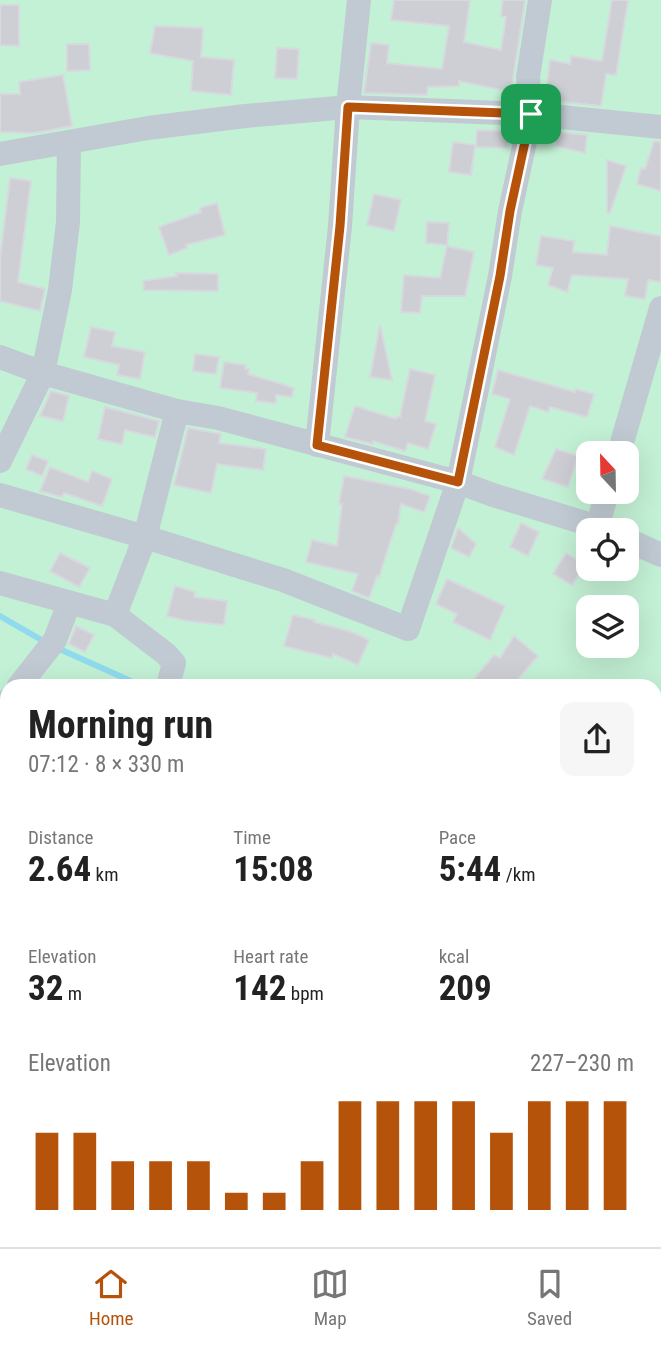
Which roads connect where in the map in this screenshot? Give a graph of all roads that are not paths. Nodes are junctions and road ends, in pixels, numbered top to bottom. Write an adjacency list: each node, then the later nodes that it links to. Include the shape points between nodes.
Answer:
1 (359, 0): 3 (street)
2 (540, 0): 4 (street, via 528,77)
3 (348, 107): 4 (street); 6 (street, via 148,128); 13 (street)
4 (531, 114): 5 (street); 15 (street)
5 (661, 127)
6 (69, 142): 7 (street); 10 (street, via 68,222)
7 (0, 154)
8 (661, 308): 12 (street)
9 (0, 358): 10 (street)
10 (43, 373): 11 (street); 14 (street)
11 (177, 411): 13 (street); 18 (street)
12 (622, 441)
13 (317, 445): 15 (street)
14 (0, 461)
15 (458, 482): 17 (street); 18 (street, via 408,629 283,580)
16 (0, 495): 18 (street)
17 (576, 520)
18 (145, 537): 23 (street)
19 (639, 545): 20 (street)
20 (661, 555)
21 (0, 583): 22 (street)
22 (69, 603): 23 (street); 24 (street, via 55,640)
23 (115, 615): 25 (street, via 174,663)
24 (24, 679)
25 (170, 679)

